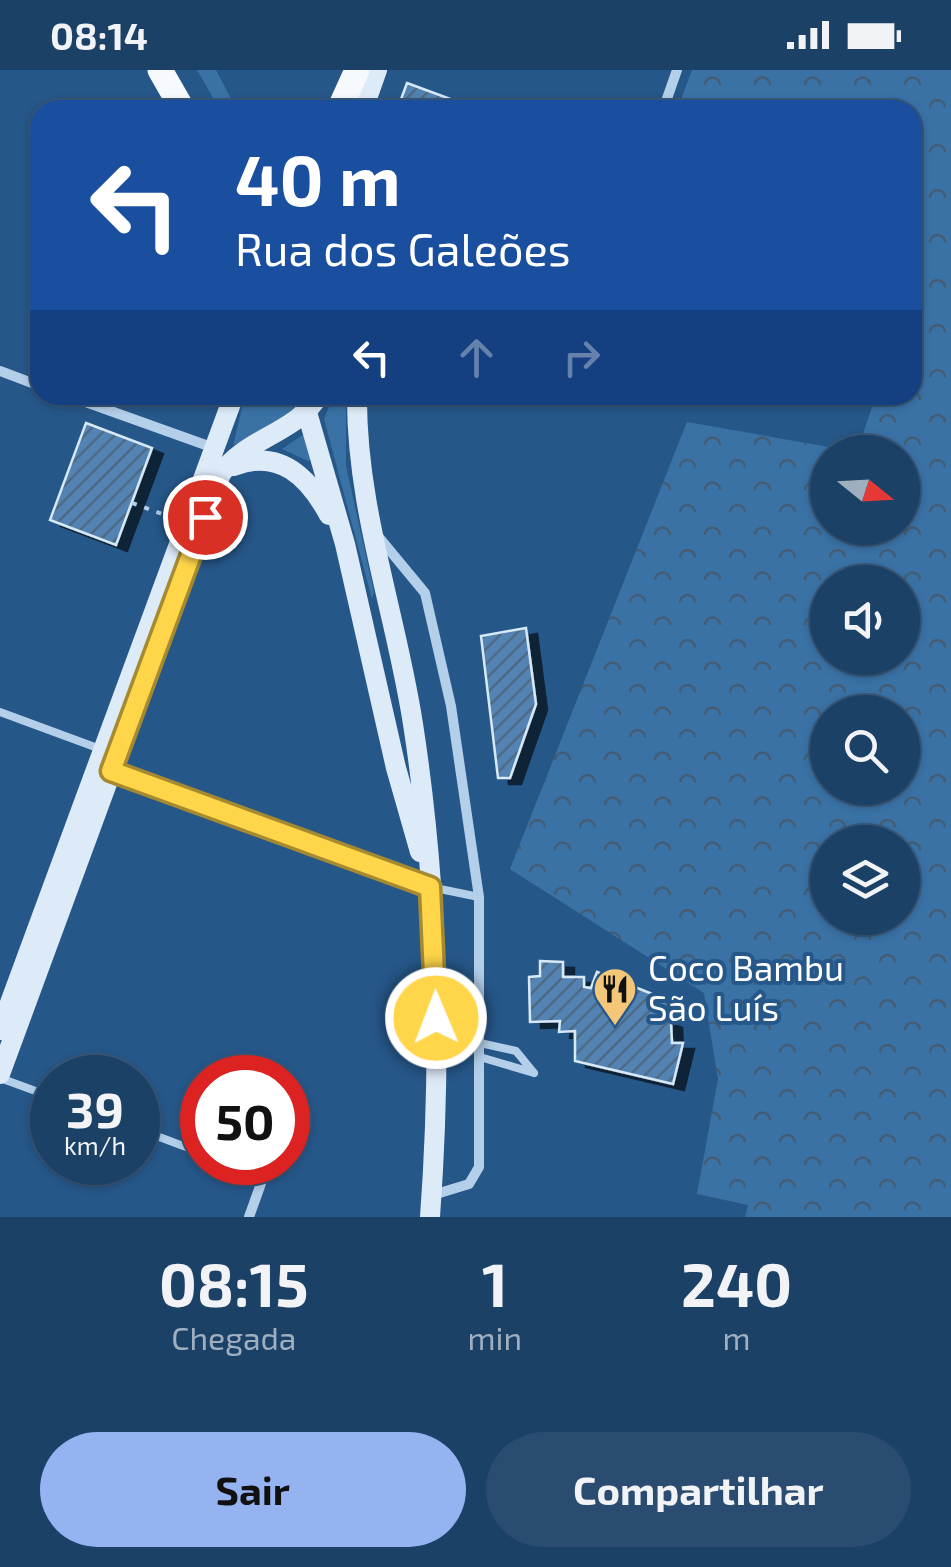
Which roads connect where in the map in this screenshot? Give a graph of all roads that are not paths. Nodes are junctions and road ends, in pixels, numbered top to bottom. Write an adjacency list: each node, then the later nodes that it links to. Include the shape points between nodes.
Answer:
1 (158, 70): 5 (main road); 6 (main road)
2 (357, 70): 7 (main road)
3 (378, 70): 8 (main road)
4 (677, 70): 9 (street)
5 (167, 100)
6 (177, 100)
7 (344, 100)
8 (367, 100)
9 (666, 100)
10 (0, 371): 11 (street)
11 (30, 382)
12 (94, 405): 17 (street)
13 (230, 405): 17 (main road)
14 (305, 405): 18 (main road, via 236,458)
15 (311, 405): 20 (main road)
16 (358, 405): 19 (main road, via 357,458)
17 (214, 448): 22 (main road)
18 (218, 481): 20 (main road, via 251,461 298,471); 22 (main road)
19 (370, 526): 23 (main road, via 413,721); 24 (street, via 425,593 438,636)
20 (345, 544): 23 (main road)
21 (0, 712): 22 (lane)
22 (104, 762): 23 (street); 25 (main road); 28 (main road)
23 (430, 887): 24 (lane); 31 (main road, via 436,1018)
24 (479, 897): 26 (street)
25 (0, 1030)
26 (480, 1043): 27 (street); 27 (lane, via 516,1050 534,1073)
27 (480, 1056): 31 (street, via 477,1174 463,1187)
28 (0, 1074): 29 (lane)
29 (30, 1087)
30 (260, 1185): 32 (street)
31 (432, 1195): 33 (main road)
32 (249, 1217)
33 (430, 1217)

